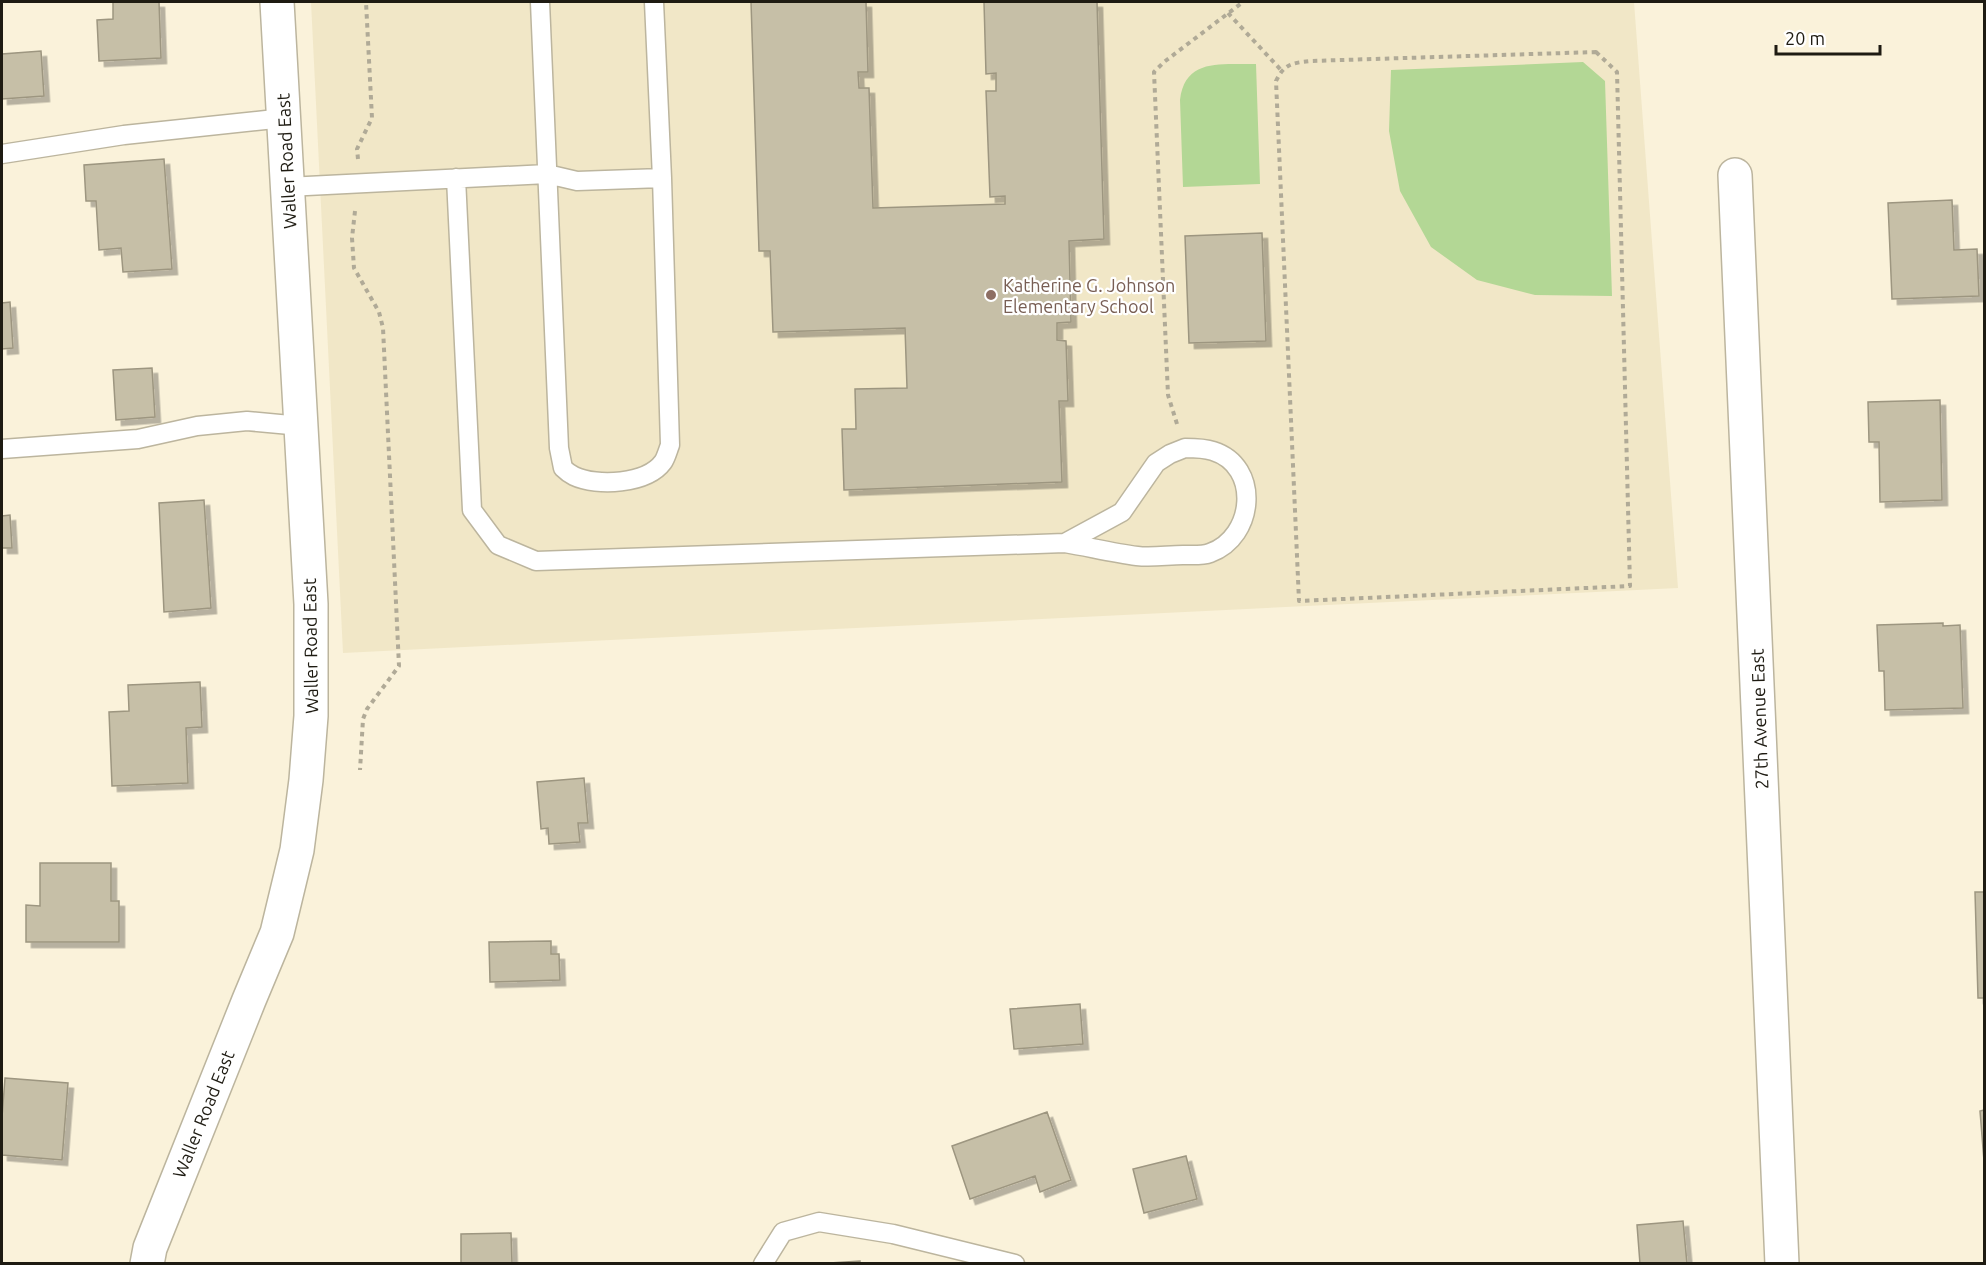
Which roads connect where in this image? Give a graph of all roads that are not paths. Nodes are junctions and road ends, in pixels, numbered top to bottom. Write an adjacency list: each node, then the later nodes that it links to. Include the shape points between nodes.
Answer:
1 (277, 2): 4 (street, Waller Road East)
2 (540, 2): 6 (lane)
3 (654, 2): 9 (lane)
4 (284, 118): 5 (lane, via 124,135); 10 (street, Waller Road East)
5 (2, 154)
6 (547, 174): 8 (lane); 9 (lane, via 577,181); 9 (lane, via 559,448 563,468 573,476 592,481 632,480 649,474 663,462 670,445)
7 (1735, 174): 17 (street, 27th Avenue East)
8 (456, 178): 10 (lane); 13 (lane, via 472,510 498,545 536,561)
9 (662, 178)
10 (287, 187): 11 (street, Waller Road East)
11 (301, 426): 12 (lane, via 246,421 197,426 138,439); 14 (street, Waller Road East, via 311,604 311,716 297,850 277,933)
12 (2, 449)
13 (1065, 543): 13 (lane, via 1122,512 1156,463 1185,448 1215,451 1234,465 1242,478 1247,506 1239,530 1231,541 1208,554 1139,556)
14 (147, 1263)
15 (763, 1263): 16 (lane, via 783,1232 819,1222 893,1234)
16 (1016, 1263)
17 (1782, 1263)

